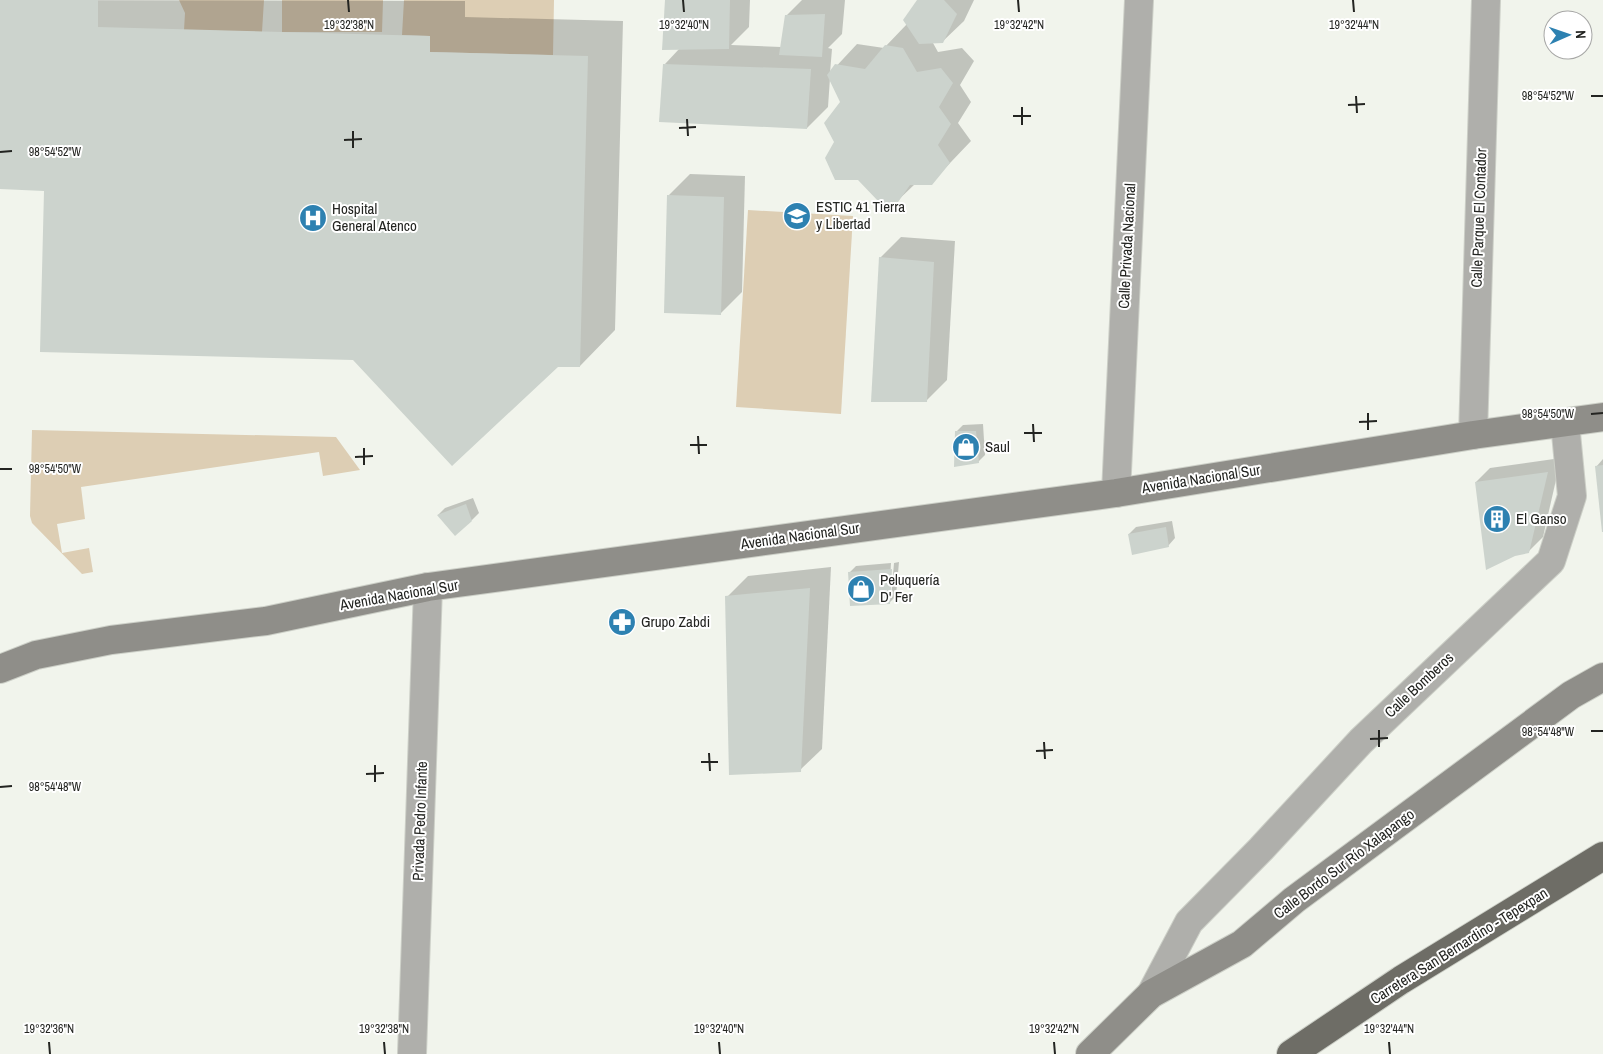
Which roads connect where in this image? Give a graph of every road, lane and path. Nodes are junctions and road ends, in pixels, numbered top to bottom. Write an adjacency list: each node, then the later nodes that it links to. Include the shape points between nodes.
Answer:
1 (1139, 0): 6 (street, Calle Privada Nacional)
2 (1486, 0): 5 (street, Calle Parque El Contador)
3 (1603, 418): 4 (main road, Avenida Nacional Sur)
4 (1565, 423): 5 (main road, Avenida Nacional Sur); 11 (street, Calle Bomberos, via 1572,496 1551,561 1360,741 1189,922)
5 (1473, 436): 6 (main road, Avenida Nacional Sur)
6 (1116, 492): 7 (main road, Avenida Nacional Sur)
7 (428, 587): 8 (main road, Avenida Nacional Sur, via 266,620 111,640 36,655); 12 (street, Privada Pedro Infante)
8 (0, 669)
9 (1603, 677): 11 (main road, Calle Bordo Sur Río Xalapango, via 1571,695 1523,730 1294,900 1242,944)
10 (1603, 856): 14 (highway, Carretera San Bernardino - Tepexpan, via 1402,980)
11 (1150, 994): 13 (main road, Calle Bordo Sur Río Xalapango)
12 (412, 1054)
13 (1090, 1054)
14 (1291, 1054)

